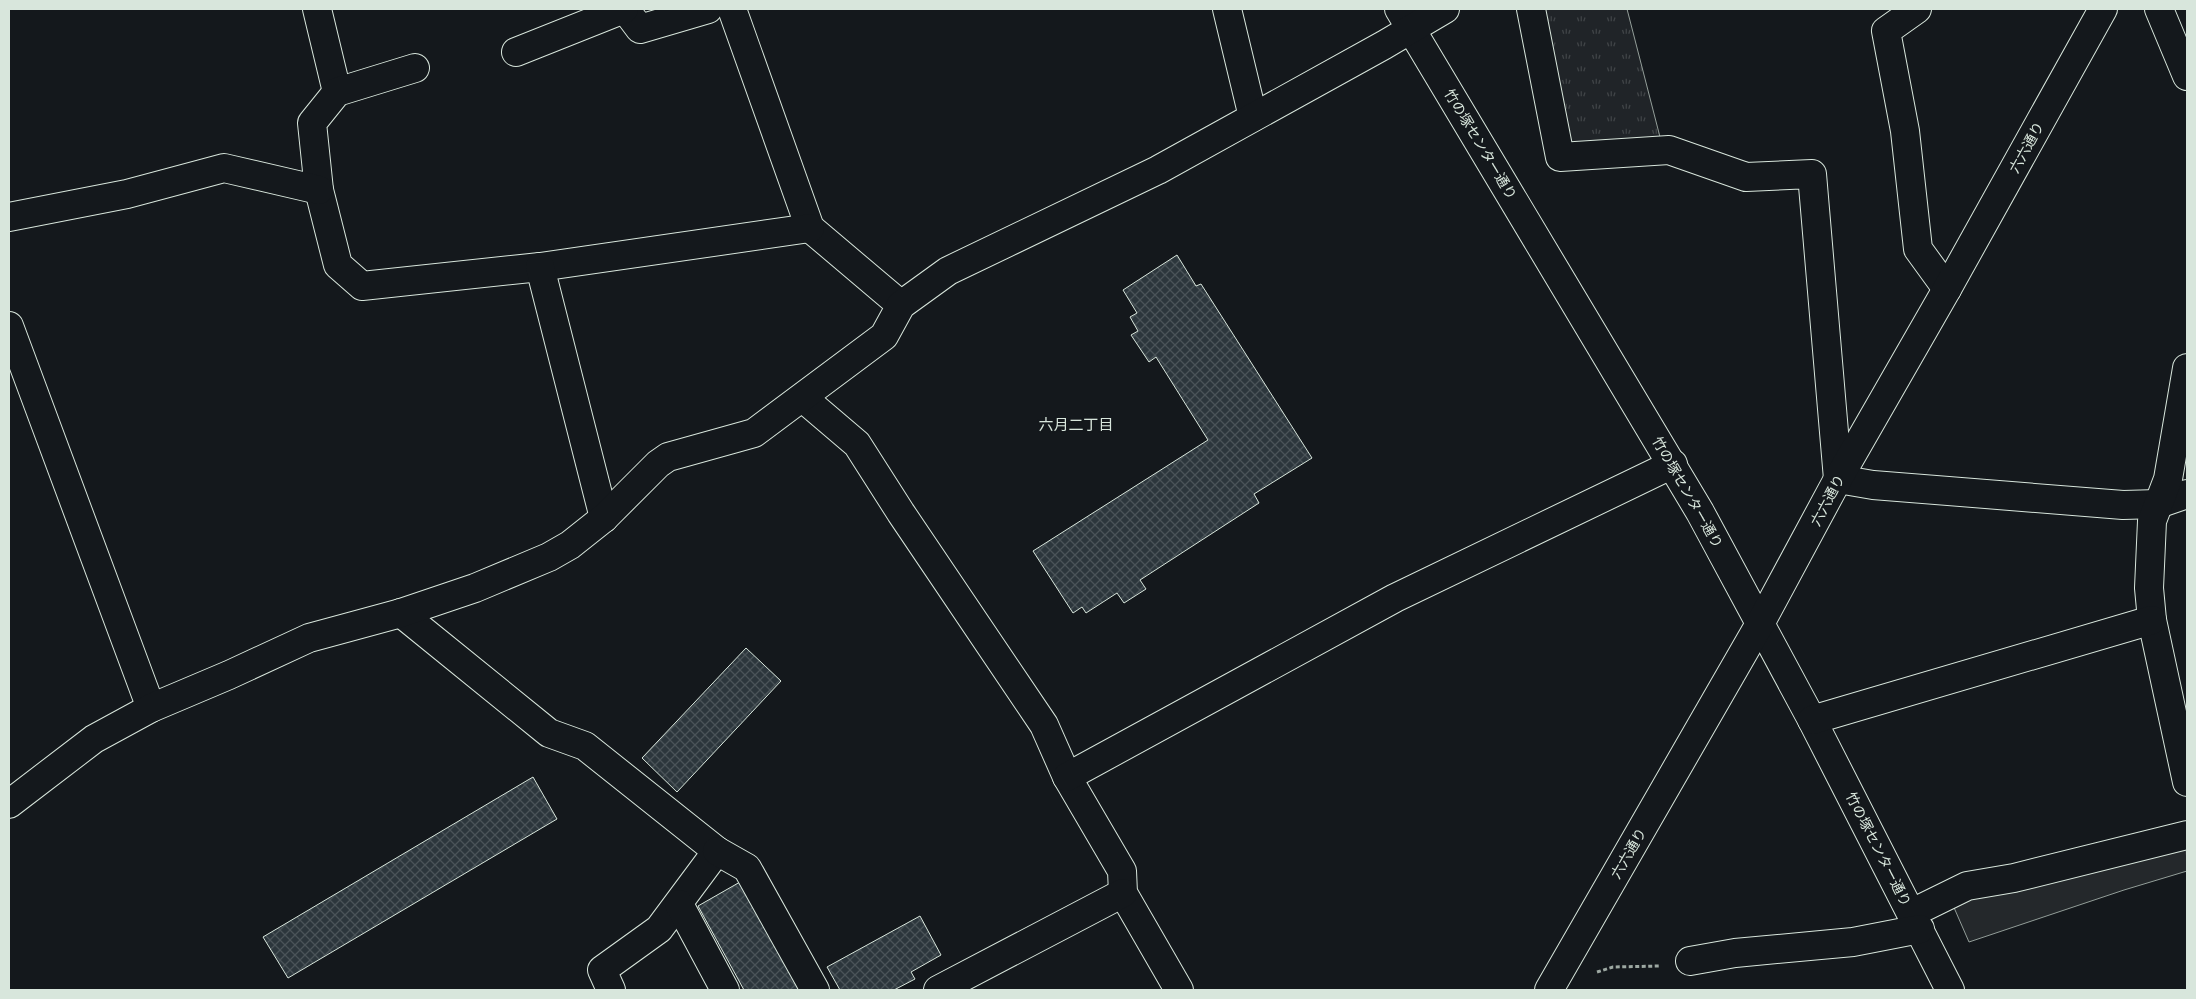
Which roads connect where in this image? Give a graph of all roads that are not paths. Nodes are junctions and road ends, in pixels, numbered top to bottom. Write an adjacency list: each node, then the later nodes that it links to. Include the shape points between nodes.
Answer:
1 (317, 9): 15 (street)
2 (625, 9): 3 (street, via 640,29); 12 (street)
3 (708, 9)
4 (732, 9): 19 (street)
5 (1227, 9): 16 (street)
6 (1445, 9): 11 (street)
7 (1531, 9): 27 (street, via 1560,157 1669,150 1746,177 1812,174)
8 (1917, 9): 21 (street, via 1886,31 1905,131 1918,249)
9 (2103, 9): 21 (street, 六六通り)
10 (2159, 9): 14 (street)
11 (1405, 18): 16 (street); 26 (street, 竹の塚センター通り)
12 (516, 52)
13 (415, 68): 15 (street)
14 (2187, 76)
15 (337, 92): 17 (street, via 312,123)
16 (1253, 117): 22 (street, via 1158,170 948,271)
17 (319, 190): 18 (street, via 224,168 127,194); 20 (street, via 338,265 362,286)
18 (9, 217)
19 (810, 228): 20 (street); 22 (street)
20 (540, 267): 30 (street)
21 (1947, 289): 27 (street, 六六通り)
22 (901, 305): 25 (street, via 884,336)
23 (9, 326): 34 (street)
24 (2187, 368): 29 (street, via 2168,478)
25 (803, 398): 30 (street, via 754,433 668,457); 36 (street, via 857,444 1044,725)
26 (1672, 464): 33 (street, 竹の塚センター通り); 36 (street, via 1395,598)
27 (1838, 479): 29 (street, via 1873,485 2123,506); 33 (street, 六六通り)
28 (2187, 494): 29 (street)
29 (2158, 504): 32 (street, via 2152,522 2149,588)
30 (604, 518): 31 (street, via 549,557 475,588)
31 (401, 613): 34 (street, via 309,638); 40 (street, via 549,733 585,746)
32 (2152, 620): 35 (street); 37 (street)
33 (1761, 622): 35 (street, 竹の塚センター通り); 45 (street, 六六通り)
34 (151, 708): 38 (street, via 94,739)
35 (1812, 720): 43 (street, 竹の塚センター通り)
36 (1067, 777): 41 (street, via 1122,871)
37 (2187, 782)
38 (9, 804)
39 (2187, 835): 43 (street, via 2014,878 1967,886)
40 (717, 851): 42 (street); 48 (street, via 747,868)
41 (1123, 893): 49 (street); 50 (street)
42 (679, 904): 46 (street, via 660,929 602,970); 47 (street)
43 (1916, 921): 44 (street, via 1853,942 1735,953); 51 (street, 竹の塚センター通り)
44 (1690, 961)
45 (1551, 987)
46 (611, 990)
47 (725, 990)
48 (815, 990)
49 (938, 990)
50 (1179, 990)
51 (1950, 990)

